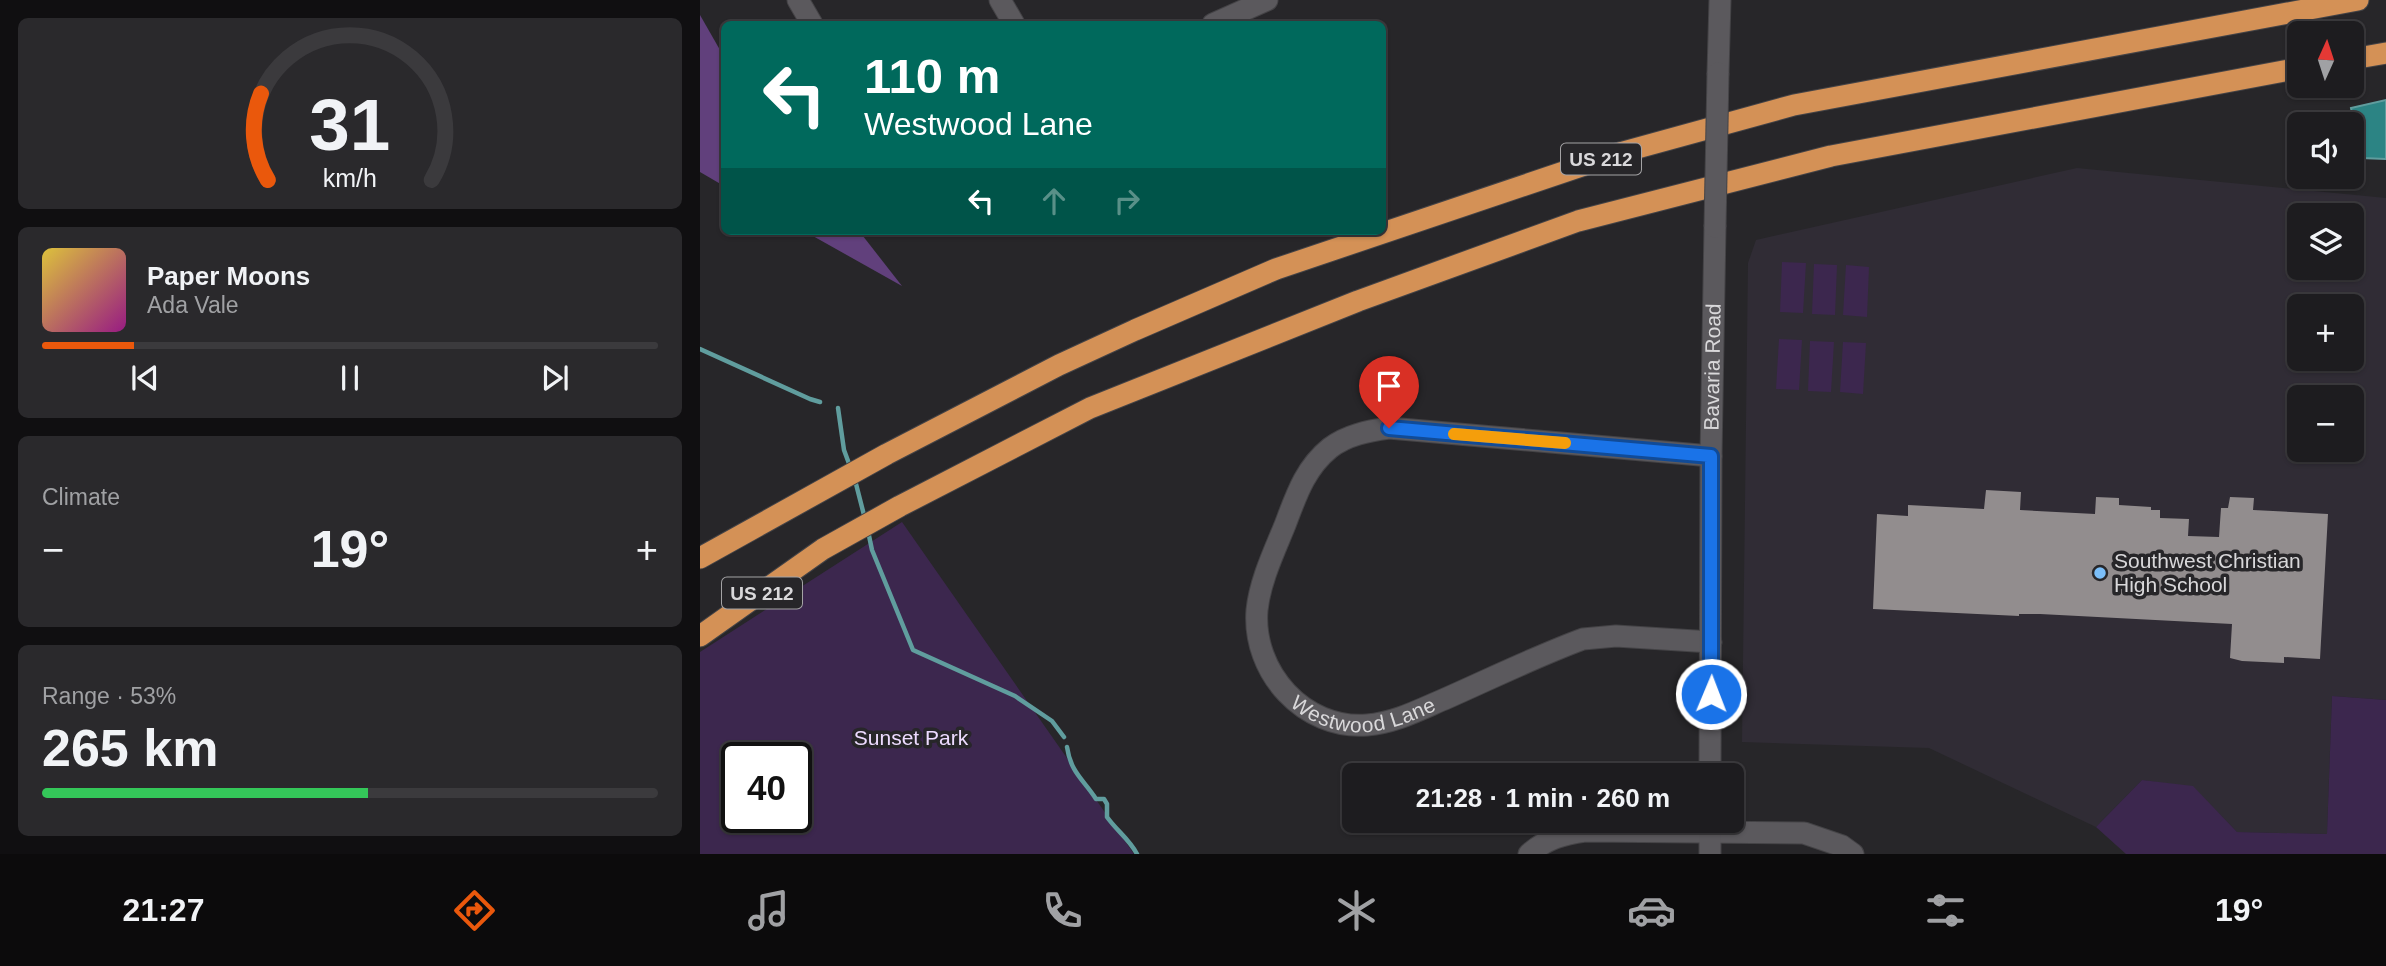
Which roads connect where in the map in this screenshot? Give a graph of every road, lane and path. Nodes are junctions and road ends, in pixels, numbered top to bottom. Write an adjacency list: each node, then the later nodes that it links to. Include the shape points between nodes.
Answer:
1 (798, 0): 6 (street)
2 (1000, 0): 7 (street)
3 (1267, 0): 8 (street)
4 (1720, 0): 14 (street, Bavaria Road, bridge)
5 (2358, 0): 12 (highway, US 212, via 1794,105 1623,152)
6 (810, 21)
7 (1012, 21)
8 (1220, 21)
9 (2386, 53): 10 (highway)
10 (2364, 57)
11 (2287, 70): 16 (highway, US 212, via 1831,156 1578,221 1358,301 1090,408 823,549)
12 (1386, 232)
13 (1377, 235): 15 (highway, US 212, via 1276,269 1059,365)
14 (1711, 456): 17 (street, Bavaria Road); 17 (street, Westwood Lane, via 1389,428 1348,438 1316,461 1302,482 1260,589 1257,612 1262,652 1285,692 1327,720 1356,725 1403,717 1583,639 1616,636)
15 (700, 558)
16 (700, 636)
17 (1711, 642): 18 (street, Bavaria Road)
18 (1710, 763)
19 (1744, 829): 24 (street, via 1804,833)
20 (1573, 833): 22 (street, via 1548,840)
21 (1710, 833): 23 (street)
22 (1529, 854)
23 (1710, 854)
24 (1853, 854)

